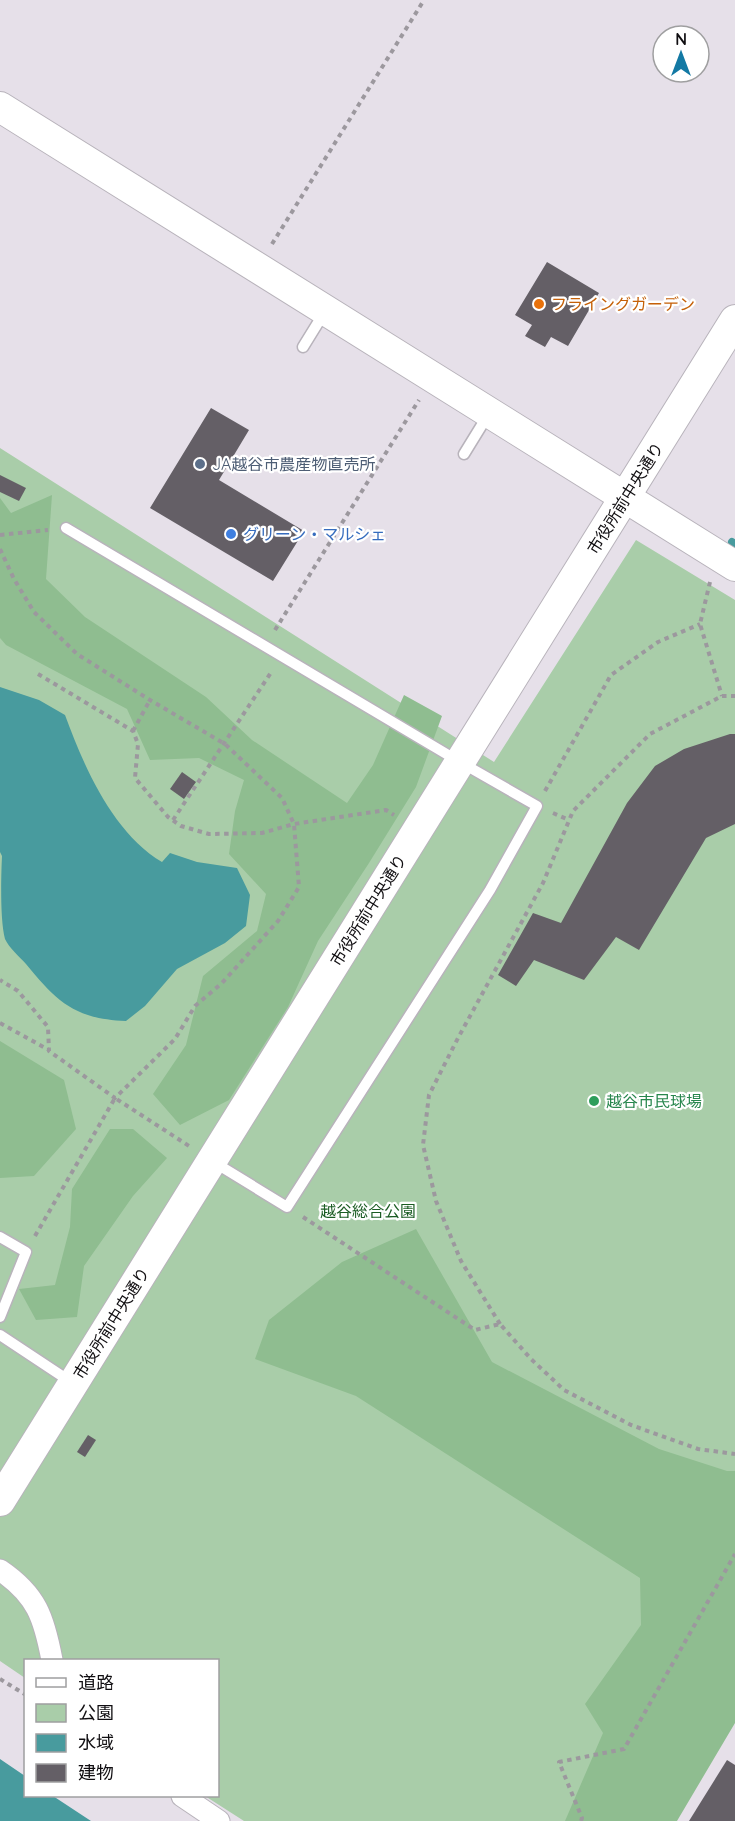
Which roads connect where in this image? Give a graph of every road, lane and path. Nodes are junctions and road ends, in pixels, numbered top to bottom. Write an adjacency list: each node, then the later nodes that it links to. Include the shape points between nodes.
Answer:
1 (424, 0): 3 (path)
2 (0, 107): 3 (street)
3 (258, 267): 4 (street)
4 (326, 310): 6 (lane); 7 (street)
5 (735, 320): 10 (street, 市役所前中央通り)
6 (303, 347)
7 (433, 377): 8 (street); 16 (path)
8 (490, 412): 9 (lane); 10 (street)
9 (464, 454)
10 (625, 497): 14 (street); 24 (street, 市役所前中央通り)
11 (66, 528): 12 (path); 16 (lane, via 227,629)
12 (0, 535)
13 (0, 549): 21 (path, via 34,612 77,654)
14 (726, 561): 15 (path)
15 (700, 624): 19 (path); 25 (path, via 658,642 611,675)
16 (265, 646): 17 (lane)
17 (282, 656): 23 (path); 24 (lane, via 330,691)
18 (38, 674): 22 (path)
19 (722, 696): 20 (path); 38 (path, via 650,734 573,811 543,883 429,1095 423,1145 436,1201 461,1261)
20 (735, 696)
21 (150, 700): 22 (path); 23 (path)
22 (133, 731): 26 (path, via 138,744 135,778)
23 (225, 744): 26 (path); 27 (path, via 282,798)
24 (460, 762): 25 (lane); 28 (street, 市役所前中央通り)
25 (537, 806): 34 (lane, via 490,890)
26 (173, 820): 27 (path, via 209,834 262,833)
27 (294, 824): 28 (path, via 386,810); 32 (path, via 299,887 279,921 222,983 195,1006 175,1038)
28 (419, 828): 33 (street, 市役所前中央通り)
29 (0, 980): 31 (path, via 18,991 48,1027)
30 (0, 1023): 31 (path)
31 (49, 1050): 32 (path)
32 (115, 1098): 33 (path); 36 (path)
33 (212, 1161): 34 (lane); 40 (street, 市役所前中央通り)
34 (287, 1207): 38 (path, via 475,1330)
35 (0, 1237): 36 (lane)
36 (26, 1251): 37 (lane)
37 (0, 1317)
38 (500, 1324): 41 (path, via 564,1390 631,1425 698,1449)
39 (0, 1335): 40 (lane)
40 (73, 1384): 42 (street, 市役所前中央通り)
41 (735, 1454)
42 (0, 1501)
43 (735, 1554): 50 (path, via 624,1749 559,1762)
44 (0, 1570): 45 (street, via 26,1591 37,1608)
45 (52, 1659)
46 (0, 1679): 47 (path)
47 (24, 1694)
48 (183, 1797): 49 (street)
49 (219, 1821)
50 (581, 1821)

